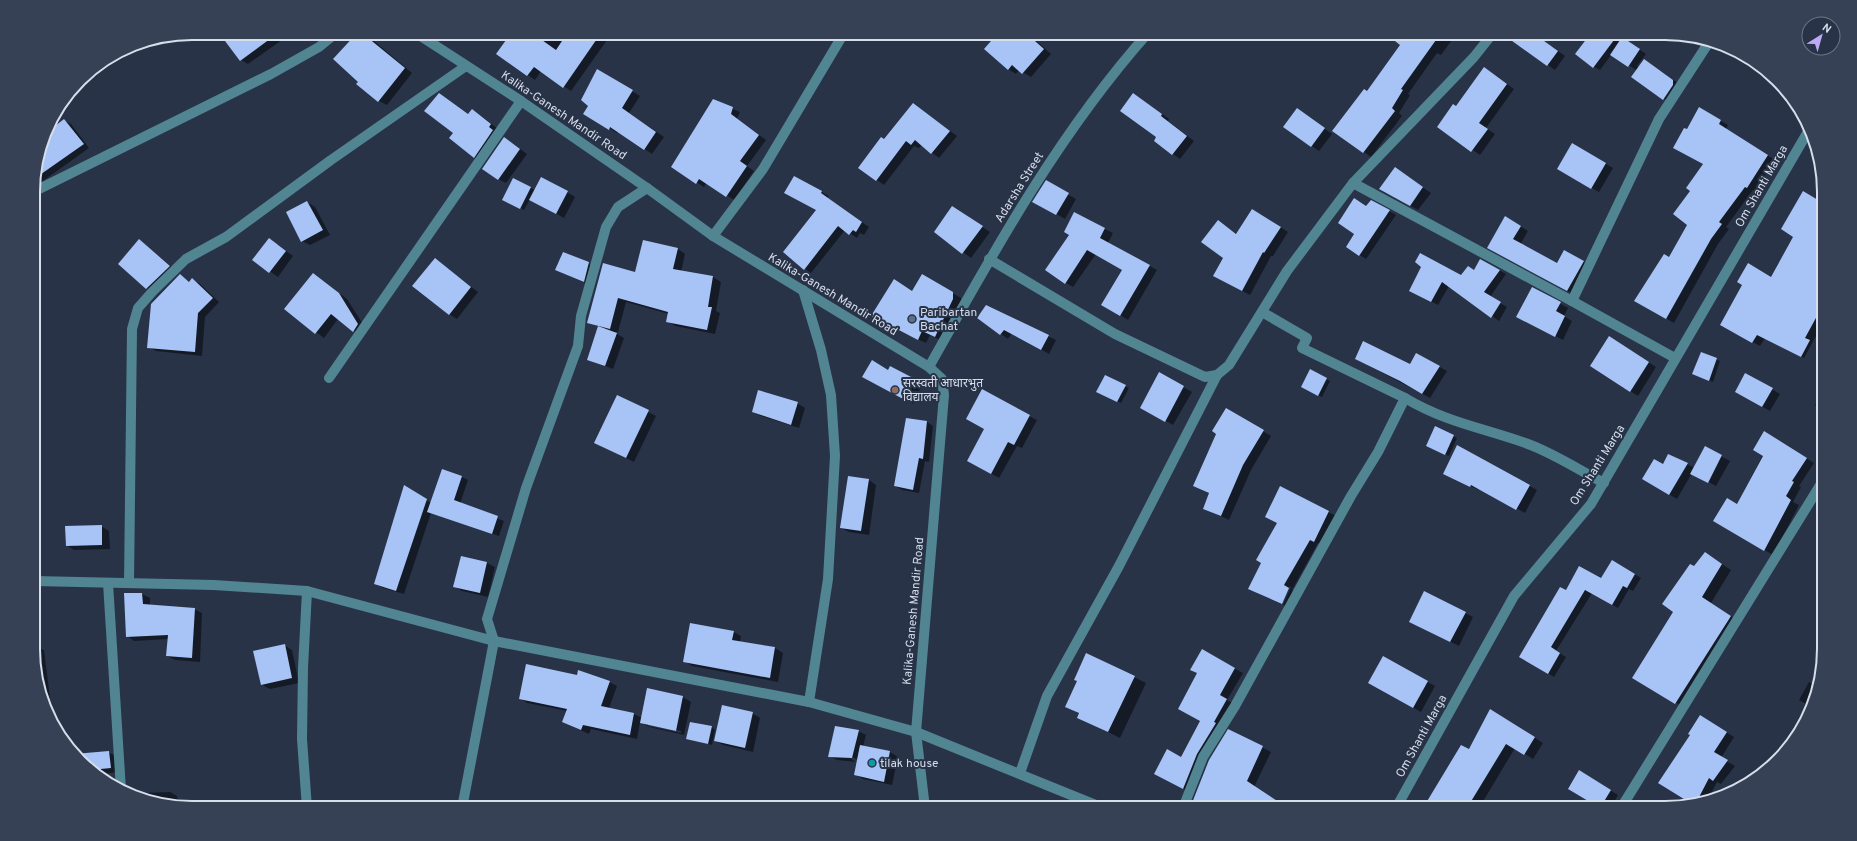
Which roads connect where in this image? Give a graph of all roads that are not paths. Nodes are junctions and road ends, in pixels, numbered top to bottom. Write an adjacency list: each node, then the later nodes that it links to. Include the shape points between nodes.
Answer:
1 (328, 40): 12 (street, via 271,74)
2 (427, 40): 7 (street, Kalika-Ganesh Mandir Road)
3 (840, 40): 13 (street, via 763,169)
4 (1142, 40): 14 (street, Adarsha Street, via 1071,131)
5 (1487, 40): 10 (street)
6 (1707, 46): 16 (street, via 1659,119)
7 (466, 66): 8 (street, Kalika-Ganesh Mandir Road); 27 (street, via 226,237 186,260 138,308 132,329)
8 (521, 101): 11 (street, Kalika-Ganesh Mandir Road); 21 (street)
9 (1806, 135): 18 (street, Om Shanti Marga)
10 (1353, 184): 16 (street); 17 (street, via 1287,271)
11 (647, 188): 13 (street, Kalika-Ganesh Mandir Road); 29 (street, via 618,207 606,227 581,316 578,346 526,488 487,619)
12 (40, 189)
13 (713, 236): 15 (street, Kalika-Ganesh Mandir Road)
14 (989, 258): 19 (street, Adarsha Street); 20 (street, via 1115,334 1206,377)
15 (802, 290): 19 (street, Kalika-Ganesh Mandir Road); 30 (street, via 821,350 831,394 835,456 828,579)
16 (1572, 301): 18 (street)
17 (1262, 312): 20 (street, via 1229,365); 22 (street, via 1307,338 1302,348)
18 (1676, 358): 23 (street, Om Shanti Marga)
19 (929, 367): 31 (street, Kalika-Ganesh Mandir Road, via 942,379 944,395)
20 (1217, 375): 32 (street, via 1119,566 1047,696)
21 (329, 378)
22 (1405, 398): 23 (street, via 1427,411 1528,444); 38 (street, via 1378,452 1203,756)
23 (1604, 482): 39 (street, Om Shanti Marga, via 1591,504 1514,596)
24 (1817, 490): 40 (street)
25 (40, 581): 26 (street)
26 (108, 583): 27 (street); 33 (street)
27 (129, 583): 28 (street)
28 (307, 591): 29 (street); 34 (street, via 302,739)
29 (494, 641): 30 (street); 35 (street)
30 (809, 702): 31 (street)
31 (916, 732): 32 (street); 36 (street, Kalika-Ganesh Mandir Road)
32 (1020, 773): 37 (street)
33 (121, 783)
34 (306, 801)
35 (463, 801)
36 (924, 801)
37 (1086, 801)
38 (1186, 801)
39 (1400, 801)
40 (1626, 801)

